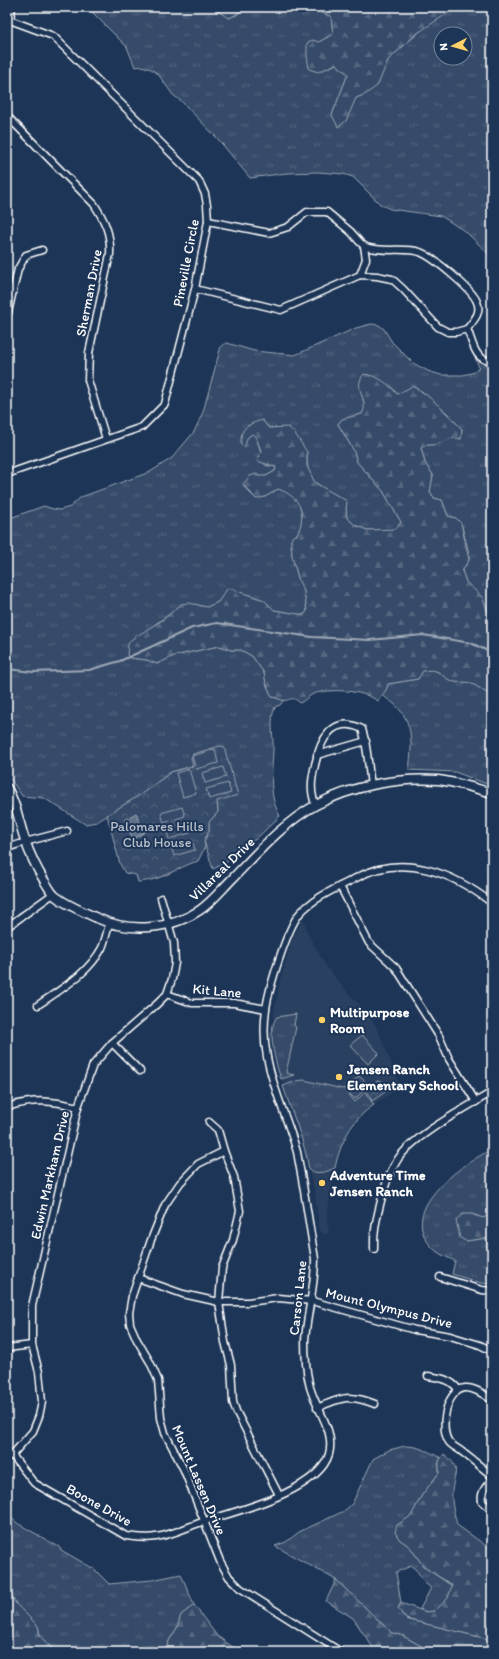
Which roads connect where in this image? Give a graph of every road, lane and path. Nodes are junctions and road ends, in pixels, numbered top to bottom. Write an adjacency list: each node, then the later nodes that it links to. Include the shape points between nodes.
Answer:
1 (12, 7): 2 (street)
2 (8, 19): 4 (street, Pineville Circle, via 53,36 199,181 208,206)
3 (7, 116): 12 (street, Sherman Drive, via 94,204 108,230 110,254 89,353 88,380)
4 (208, 221): 5 (street, via 269,233 288,227 307,212 327,212); 8 (street, Pineville Circle)
5 (364, 246): 7 (street, via 366,260); 10 (street, via 420,252 437,261 471,292 478,302 478,315)
6 (42, 250): 9 (street, via 26,255 18,269)
7 (360, 275): 8 (street, via 282,310); 10 (street, via 392,280 404,289 438,327 448,332)
8 (195, 289): 12 (street, Pineville Circle, via 165,404 142,427)
9 (7, 317)
10 (467, 329): 11 (street, via 476,354 486,361)
11 (492, 361)
12 (106, 439): 13 (street, Pineville Circle)
13 (7, 474)
14 (366, 741): 15 (street); 15 (street, via 362,729 347,724 328,732 321,742); 16 (street)
15 (317, 755): 19 (street, via 312,789)
16 (371, 785): 18 (street, Villareal Drive, via 413,779 439,780); 19 (street, Villareal Drive)
17 (7, 788): 21 (street, Villareal Drive, via 15,805)
18 (492, 793)
19 (315, 805): 27 (street, Villareal Drive, via 289,823 211,901 199,910)
20 (66, 831): 21 (street)
21 (25, 842): 22 (street); 24 (street, Villareal Drive)
22 (7, 848)
23 (340, 886): 26 (street, Carson Lane, via 386,866 406,865 429,869 449,877 475,890); 32 (street, Carson Lane, via 299,914 285,942); 36 (street, via 369,943 396,968 439,1036 449,1058)
24 (53, 894): 28 (street, Villareal Drive); 29 (street)
25 (161, 898): 27 (street, Edwin Markham Drive)
26 (492, 903)
27 (169, 923): 28 (street, Villareal Drive, via 143,928); 30 (street, Edwin Markham Drive, via 175,963)
28 (109, 924): 31 (street, via 102,947 91,965)
29 (7, 927)
30 (167, 994): 32 (street, Kit Lane, via 192,1003 234,1004); 33 (street, Edwin Markham Drive, via 148,1014)
31 (38, 1005)
32 (266, 1009): 45 (street, Carson Lane, via 266,1055 297,1153 311,1230 315,1259)
33 (112, 1043): 34 (street); 38 (street, Edwin Markham Drive, via 94,1065)
34 (140, 1071)
35 (492, 1092): 36 (street)
36 (476, 1102): 41 (street, via 411,1144 398,1158 388,1177 380,1205 373,1234)
37 (7, 1107): 38 (street, via 49,1101)
38 (78, 1107): 47 (street, Edwin Markham Drive, via 32,1306)
39 (210, 1122): 40 (street, via 218,1130)
40 (224, 1151): 43 (street, Mount Lassen Drive, via 198,1164 180,1183 165,1205); 46 (street, via 234,1177 240,1211 233,1240 222,1268)
41 (374, 1249)
42 (440, 1277): 44 (street)
43 (138, 1278): 46 (street, Mount Olympus Drive, via 183,1294); 61 (street, Mount Lassen Drive, via 129,1313 130,1324 158,1380 161,1418 165,1433)
44 (492, 1291)
45 (312, 1301): 46 (street, Mount Olympus Drive, via 278,1298); 49 (street, Mount Olympus Drive, via 415,1330 480,1344); 54 (street, Carson Lane, via 305,1341 309,1383)
46 (219, 1302): 58 (street, via 231,1365 233,1402)
47 (32, 1345): 48 (street); 55 (street, Edwin Markham Drive, via 40,1379 42,1402 33,1431)
48 (7, 1348)
49 (492, 1351)
50 (428, 1376): 51 (street, via 445,1378)
51 (458, 1389): 52 (street, via 466,1387); 56 (street, via 450,1398 444,1432 449,1442)
52 (492, 1400)
53 (375, 1404): 54 (street, via 349,1397)
54 (317, 1408): 58 (street, Carson Lane, via 329,1432 329,1454 324,1466 309,1481)
55 (10, 1456): 61 (street, Boone Drive, via 34,1483 126,1536 156,1537)
56 (492, 1476)
57 (492, 1479): 60 (street, via 481,1493 481,1498)
58 (279, 1495): 59 (street, Carson Lane)
59 (258, 1505): 61 (street, Boone Drive)
60 (492, 1510)
61 (205, 1521): 62 (street, Mount Lassen Drive, via 220,1561 229,1577 240,1588)
62 (341, 1652)

